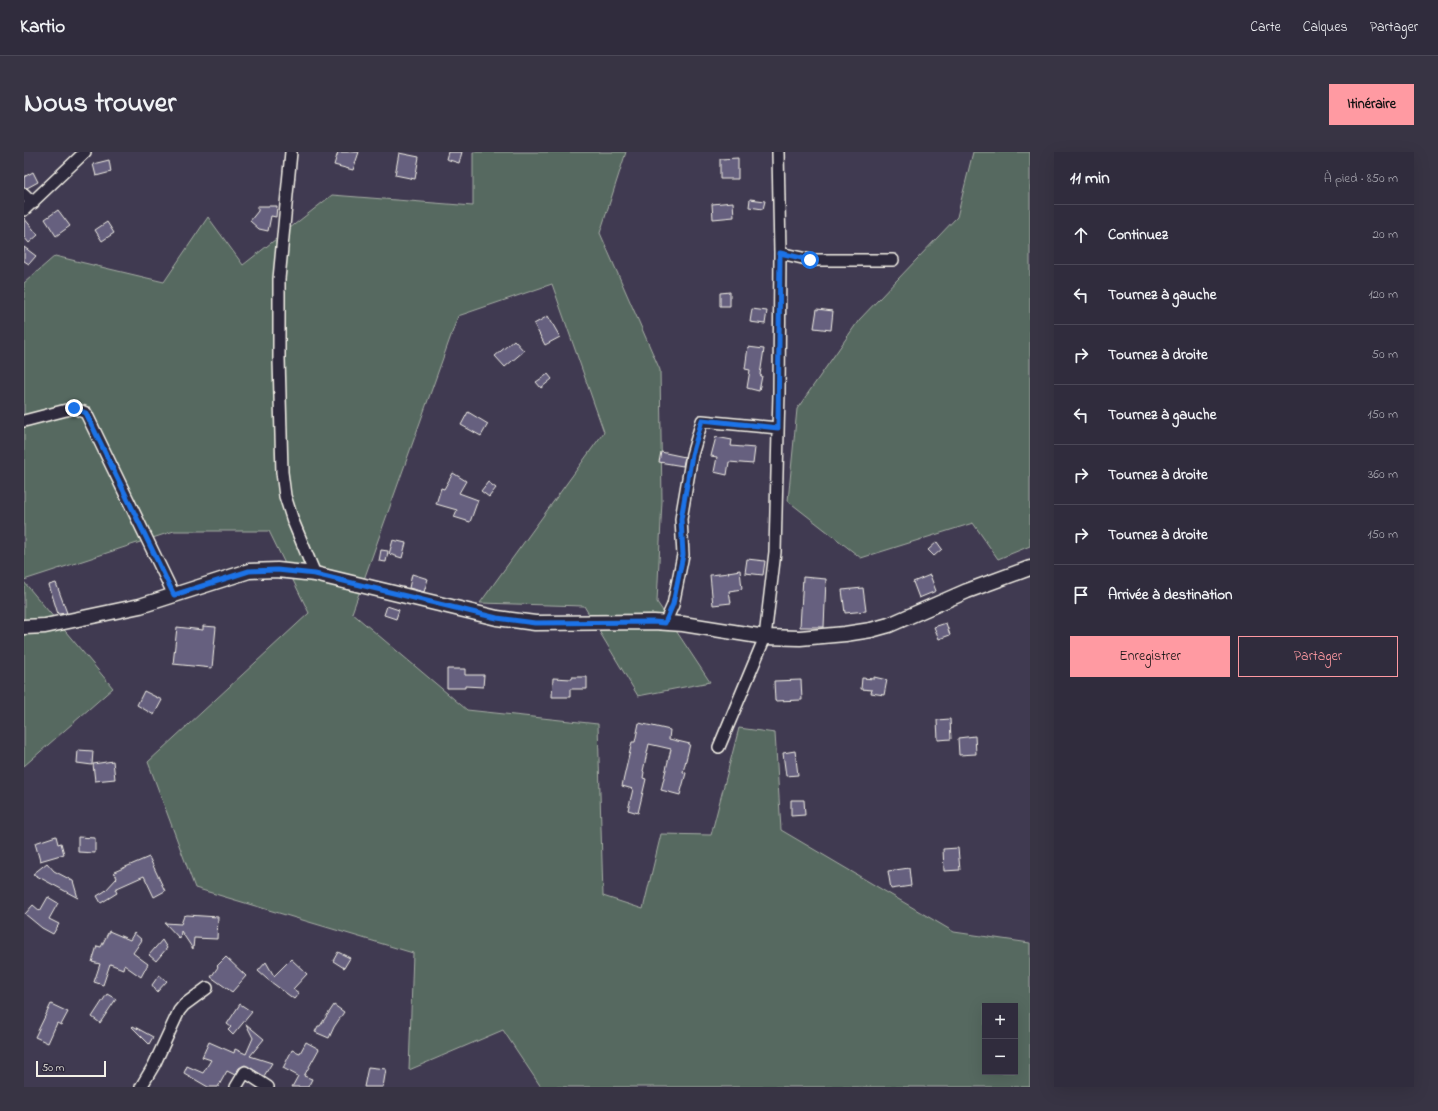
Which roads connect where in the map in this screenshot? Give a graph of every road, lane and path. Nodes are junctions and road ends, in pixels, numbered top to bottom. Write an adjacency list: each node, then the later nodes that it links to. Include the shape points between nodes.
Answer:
1 (85, 152): 5 (street)
2 (291, 152): 11 (street, via 279,279 282,472 292,521)
3 (778, 152): 6 (street)
4 (24, 194): 5 (street)
5 (28, 206)
6 (780, 253): 7 (street, via 810,260); 9 (street)
7 (894, 260)
8 (24, 421): 12 (street, via 74,408 86,413)
9 (778, 428): 13 (street, via 702,420 692,455 681,519 683,555 673,604); 15 (street, via 775,552)
10 (1030, 568): 15 (street, via 871,630 800,638)
11 (315, 574): 12 (street, via 277,570 249,571); 13 (street, via 497,618 535,623)
12 (174, 595): 14 (street, via 140,606 45,626)
13 (665, 623): 15 (street)
14 (24, 627)
15 (765, 637): 16 (street)
16 (719, 747)
17 (207, 988): 18 (street, via 184,1005 179,1012)
18 (141, 1087)
19 (236, 1087): 20 (street, via 245,1072)
20 (268, 1087)

